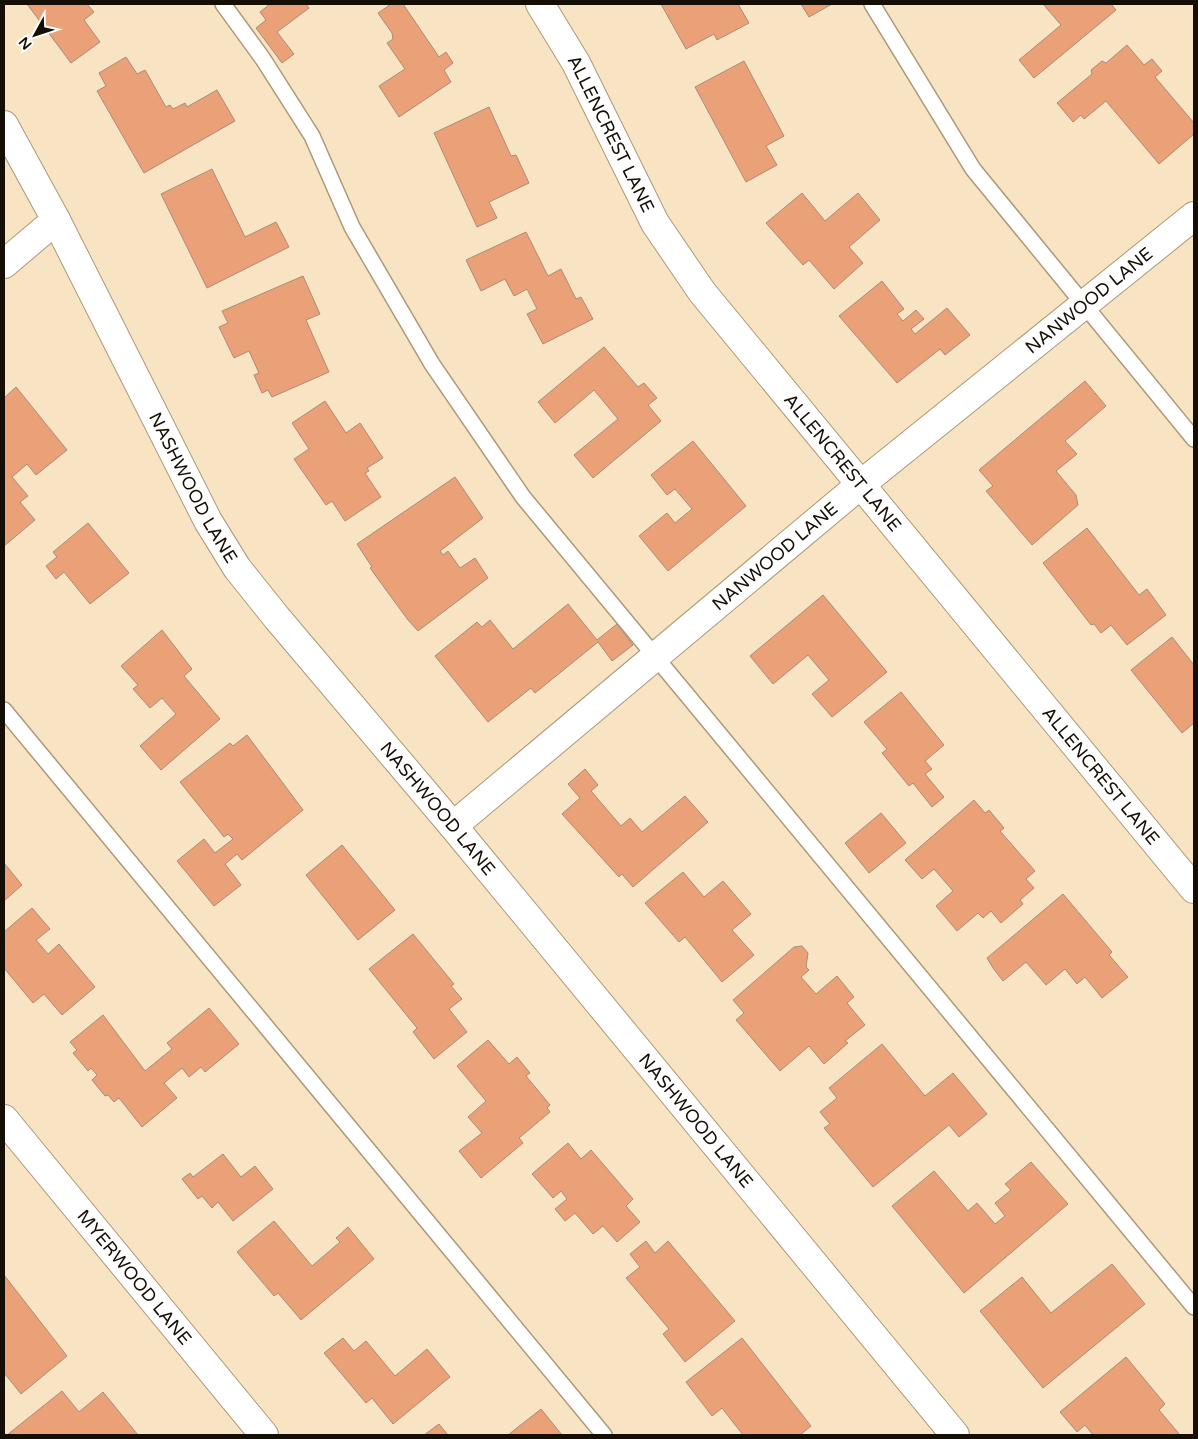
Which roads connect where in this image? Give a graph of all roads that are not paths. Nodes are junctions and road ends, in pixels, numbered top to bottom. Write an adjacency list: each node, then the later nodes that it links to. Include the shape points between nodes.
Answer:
1 (223, 4): 11 (lane, via 312,136 352,227 432,364 522,497)
2 (540, 4): 10 (street, ALLENCREST LANE, via 576,62 655,223 702,292)
3 (872, 4): 8 (lane, via 973,169)
4 (4, 125): 6 (street, NASHWOOD LANE)
5 (1194, 216): 8 (street, NANWOOD LANE)
6 (56, 220): 7 (street); 13 (street, NASHWOOD LANE, via 208,521 237,568)
7 (4, 264)
8 (1084, 306): 9 (lane); 10 (street, NANWOOD LANE)
9 (1194, 439)
10 (860, 485): 11 (street, NANWOOD LANE); 14 (street, ALLENCREST LANE)
11 (655, 656): 13 (street, NANWOOD LANE); 16 (lane)
12 (4, 710): 18 (lane)
13 (453, 826): 19 (street, NASHWOOD LANE)
14 (1194, 889)
15 (4, 1119): 17 (street, MYERWOOD LANE)
16 (1194, 1307)
17 (264, 1435)
18 (604, 1435)
19 (955, 1435)

